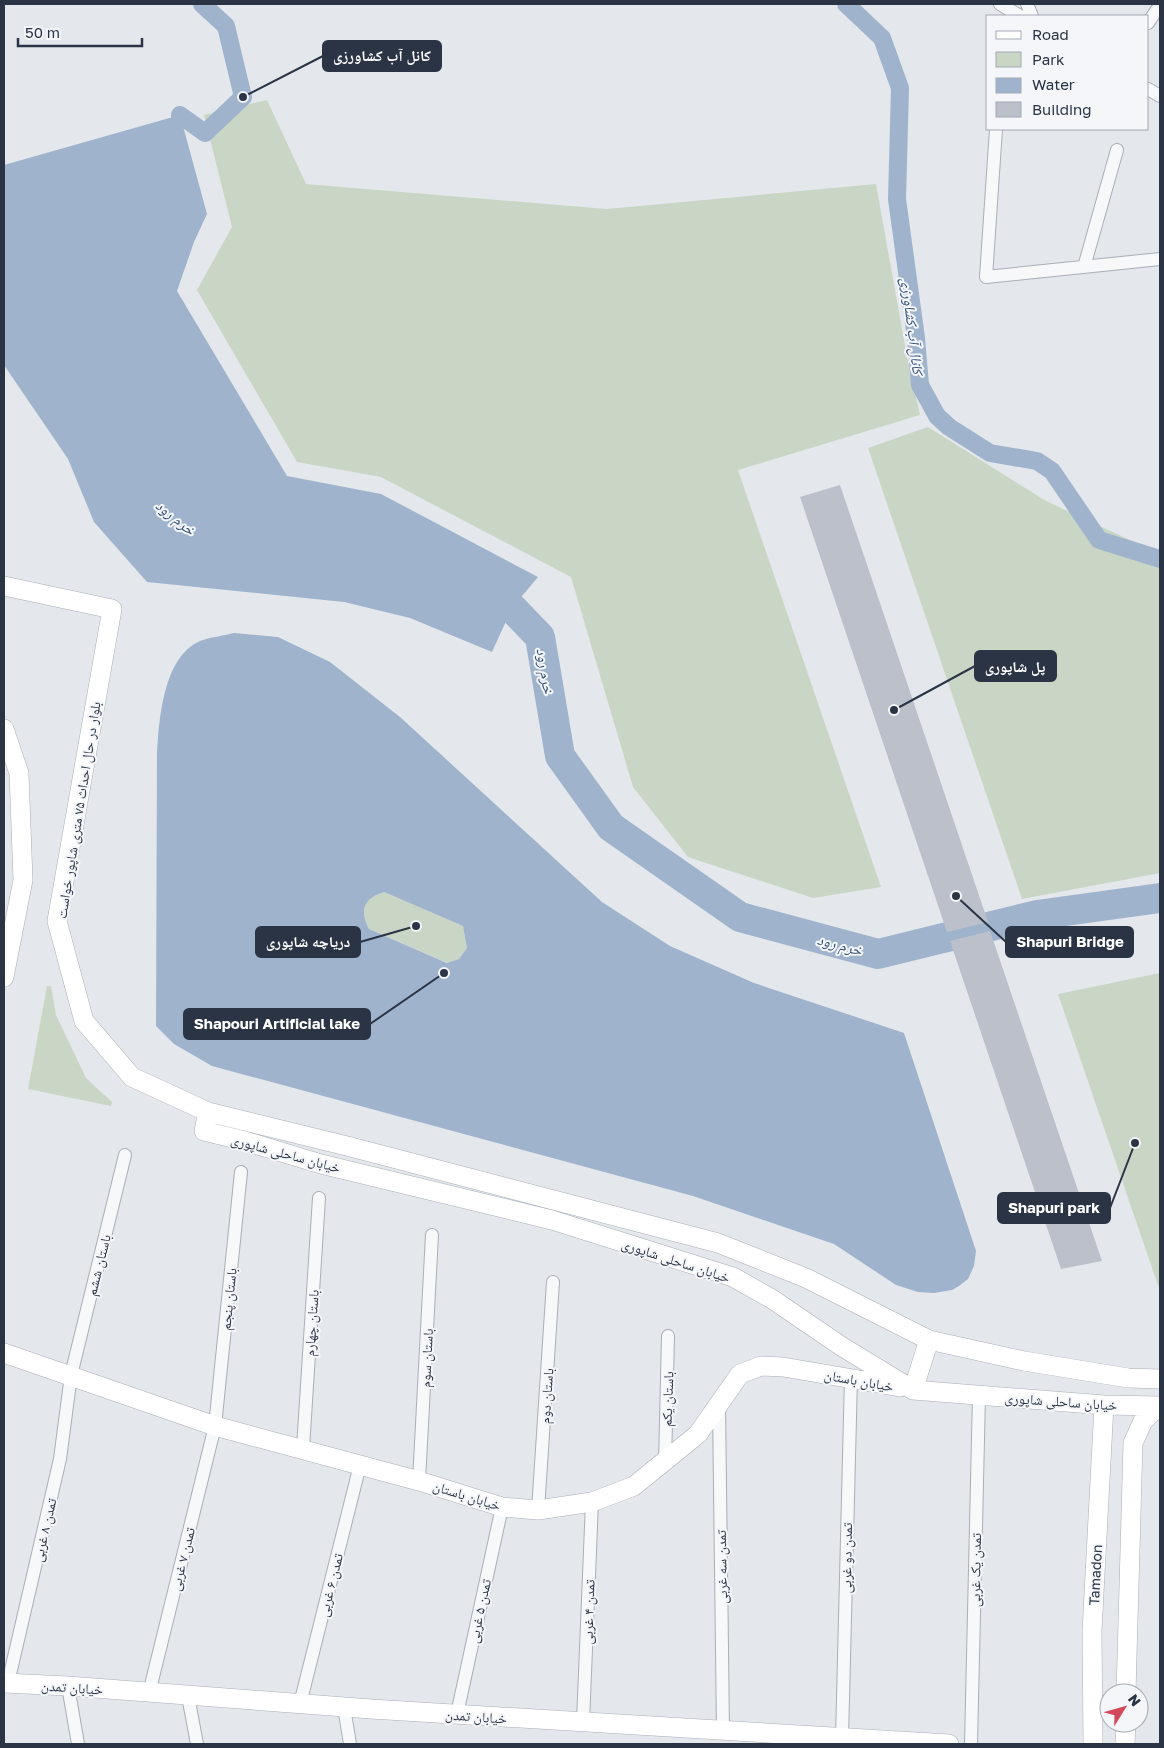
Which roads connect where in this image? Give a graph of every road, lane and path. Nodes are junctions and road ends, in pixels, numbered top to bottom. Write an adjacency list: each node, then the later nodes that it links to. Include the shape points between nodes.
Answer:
1 (1000, 4): 3 (street)
2 (1160, 5): 4 (street)
3 (1018, 15)
4 (1149, 22)
5 (1149, 90): 6 (street)
6 (1160, 96)
7 (996, 130): 10 (street, via 986,277)
8 (1117, 150): 10 (street)
9 (1160, 259): 10 (street)
10 (1084, 267)
11 (4, 586): 14 (street, بلوار در حال احداث ۷۵ متری شاپور خواست, via 112,609 58,921 84,1021 132,1077)
12 (4, 728): 13 (street, via 19,773 23,880)
13 (4, 977)
14 (208, 1112): 18 (street, خیابان ساحلی شاپوری); 19 (street, خیابان ساحلی شاپوری, via 204,1131 321,1164)
15 (126, 1155): 25 (street, باستان ششم)
16 (241, 1172): 33 (street, باستان پنجم)
17 (318, 1198): 34 (street, باستان چهارم)
18 (556, 1200): 19 (street); 23 (street, خیابان ساحلی شاپوری, via 718,1243 806,1278)
19 (552, 1220): 28 (street, خیابان ساحلی شاپوری, via 733,1277)
20 (432, 1235): 37 (street, باستان سوم)
21 (553, 1282): 40 (street, باستان دوم)
22 (668, 1336): 35 (street, باستان یکم)
23 (929, 1340): 27 (street, خیابان ساحلی شاپوری, via 1024,1361 1128,1378); 28 (street)
24 (4, 1353): 25 (street, خیابان باستان)
25 (71, 1375): 33 (street, خیابان باستان); 41 (street, تمدن ۸ غربی, via 60,1459)
26 (851, 1377): 28 (street, خیابان باستان); 30 (street, خیابان باستان, via 761,1366 740,1374); 51 (street, تمدن دو غربی)
27 (1160, 1379)
28 (913, 1390): 29 (street, خیابان ساحلی شاپوری)
29 (979, 1395): 31 (street, خیابان ساحلی شاپوری); 57 (street, تمدن یک غربی)
30 (719, 1402): 35 (street, خیابان باستان, via 698,1434); 50 (street, تمدن سه غربی)
31 (1104, 1405): 32 (street, خیابان ساحلی شاپوری); 58 (street, Tamadon, via 1092,1631)
32 (1160, 1406): 42 (street, via 1143,1421 1133,1442)
33 (215, 1426): 34 (street, خیابان باستان); 44 (street, تمدن ۷ غربی)
34 (303, 1448): 36 (street, خیابان باستان)
35 (665, 1463): 38 (street, خیابان باستان, via 634,1486)
36 (360, 1465): 37 (street, خیابان باستان); 46 (street, تمدن ۶ غربی)
37 (420, 1481): 39 (street, خیابان باستان)
38 (592, 1502): 40 (street, خیابان باستان); 49 (street, تمدن ۴ غربی)
39 (502, 1507): 40 (street, خیابان باستان); 48 (street, تمدن ۵ غربی)
40 (538, 1510)
41 (6, 1683): 43 (street, خیابان تمدن)
42 (1126, 1683)
43 (68, 1686): 44 (street, خیابان تمدن); 53 (street)
44 (149, 1693): 45 (street, خیابان تمدن)
45 (188, 1696): 46 (street, خیابان تمدن); 54 (street)
46 (300, 1704): 47 (street, خیابان تمدن)
47 (344, 1707): 48 (street, خیابان تمدن); 55 (street)
48 (457, 1714): 49 (street, خیابان تمدن)
49 (583, 1722): 50 (street, خیابان تمدن)
50 (723, 1731): 52 (street, خیابان تمدن)
51 (842, 1739): 52 (street, خیابان تمدن); 56 (street, خیابان تمدن)
52 (795, 1740)
53 (78, 1744)
54 (197, 1744)
55 (350, 1744)
56 (949, 1744)
57 (971, 1744)
58 (1093, 1744)

